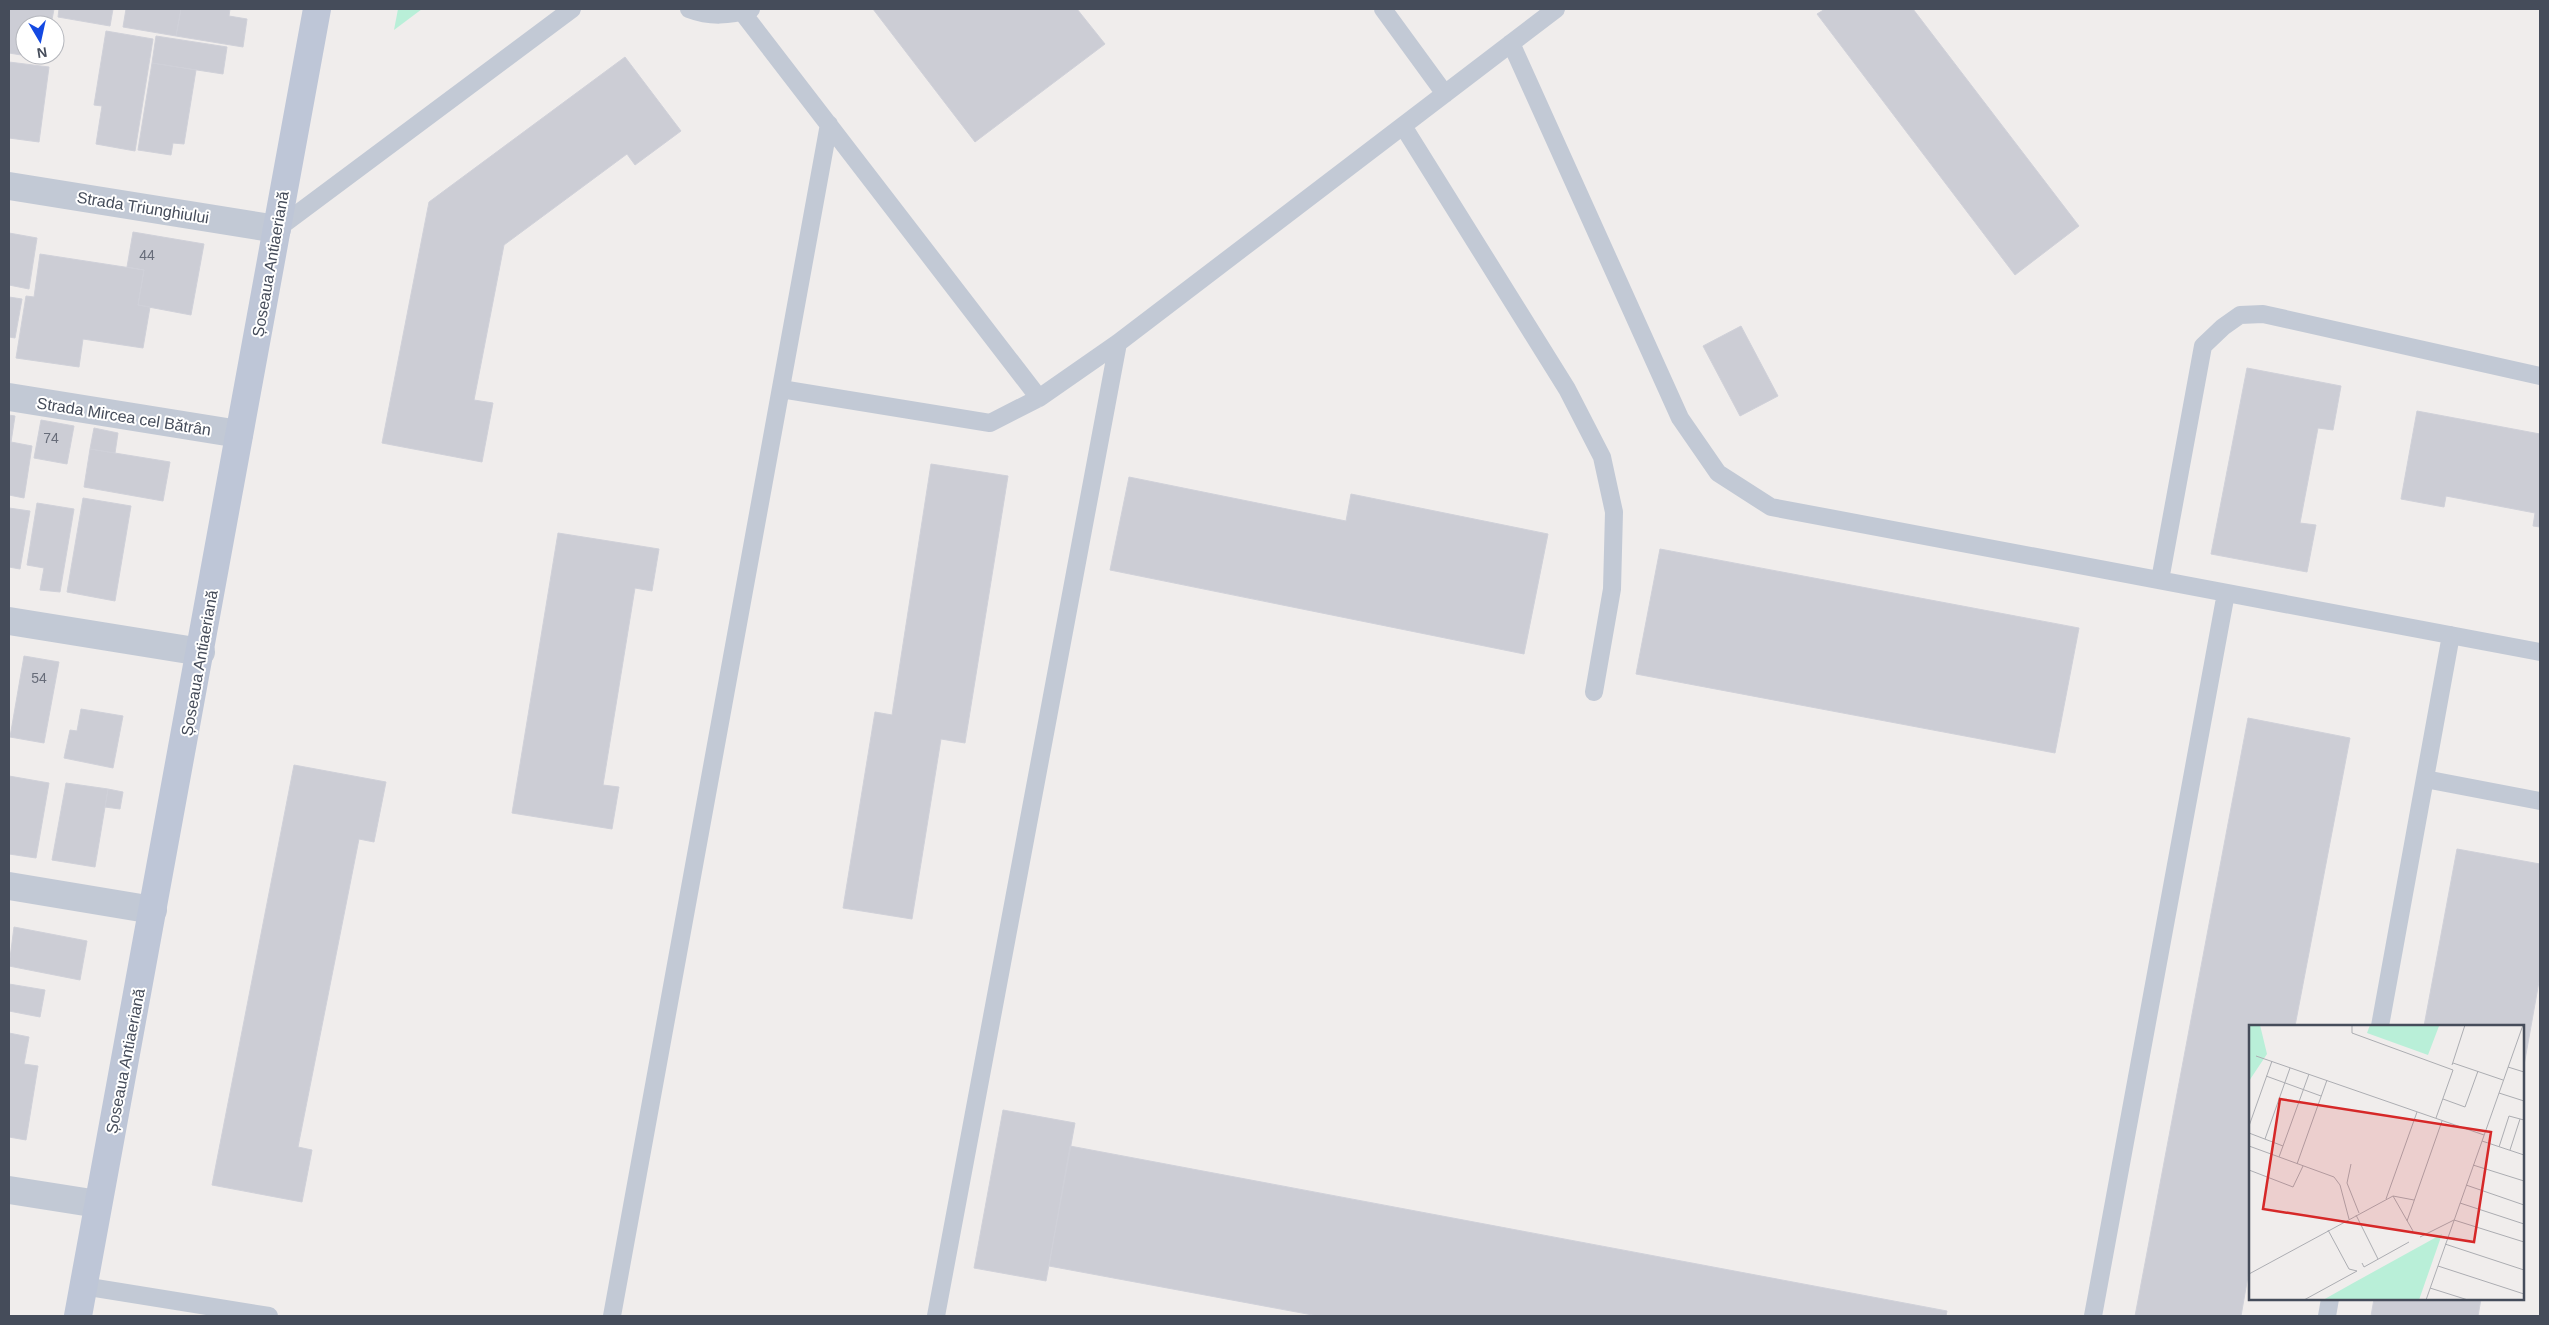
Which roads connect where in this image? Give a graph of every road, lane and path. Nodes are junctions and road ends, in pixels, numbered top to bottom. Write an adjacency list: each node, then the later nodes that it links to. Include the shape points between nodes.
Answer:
1 (317, 9): 12 (main road, Șoseaua Antiaeriană)
2 (572, 9): 12 (lane)
3 (689, 9): 6 (lane, via 704,15 730,15)
4 (1383, 9): 8 (lane)
5 (1556, 9): 7 (lane)
6 (747, 10): 9 (lane)
7 (1511, 43): 8 (lane); 19 (lane, via 1680,418 1718,473 1771,507)
8 (1445, 94): 10 (lane)
9 (829, 124): 15 (lane); 17 (lane)
10 (1403, 126): 13 (lane); 25 (lane, via 1567,389 1602,457 1614,512 1612,589)
11 (9, 186): 12 (street, Strada Triunghiului)
12 (277, 229): 18 (main road, Șoseaua Antiaeriană)
13 (1118, 343): 17 (lane); 38 (lane)
14 (2540, 376): 19 (lane, via 2263,314 2240,315 2203,346)
15 (781, 389): 17 (lane, via 990,423); 37 (lane)
16 (9, 397): 18 (street, Strada Mircea cel Bătrân)
17 (1039, 398)
18 (239, 434): 23 (main road, Șoseaua Antiaeriană)
19 (2160, 580): 20 (lane)
20 (2226, 593): 22 (lane); 39 (lane)
21 (9, 621): 23 (street)
22 (2451, 635): 24 (lane); 26 (lane)
23 (201, 652): 29 (main road, Șoseaua Antiaeriană)
24 (2540, 652)
25 (1594, 692)
26 (2425, 779): 27 (lane); 30 (lane)
27 (2540, 801)
28 (9, 886): 29 (street)
29 (153, 910): 32 (main road, Șoseaua Antiaeriană)
30 (2380, 1025)
31 (9, 1190): 32 (street)
32 (98, 1204): 33 (main road, Șoseaua Antiaeriană)
33 (83, 1286): 35 (main road, Șoseaua Antiaeriană); 36 (lane)
34 (2330, 1300): 40 (lane)
35 (78, 1316)
36 (269, 1316)
37 (612, 1316)
38 (936, 1316)
39 (2093, 1316)
40 (2327, 1316)

